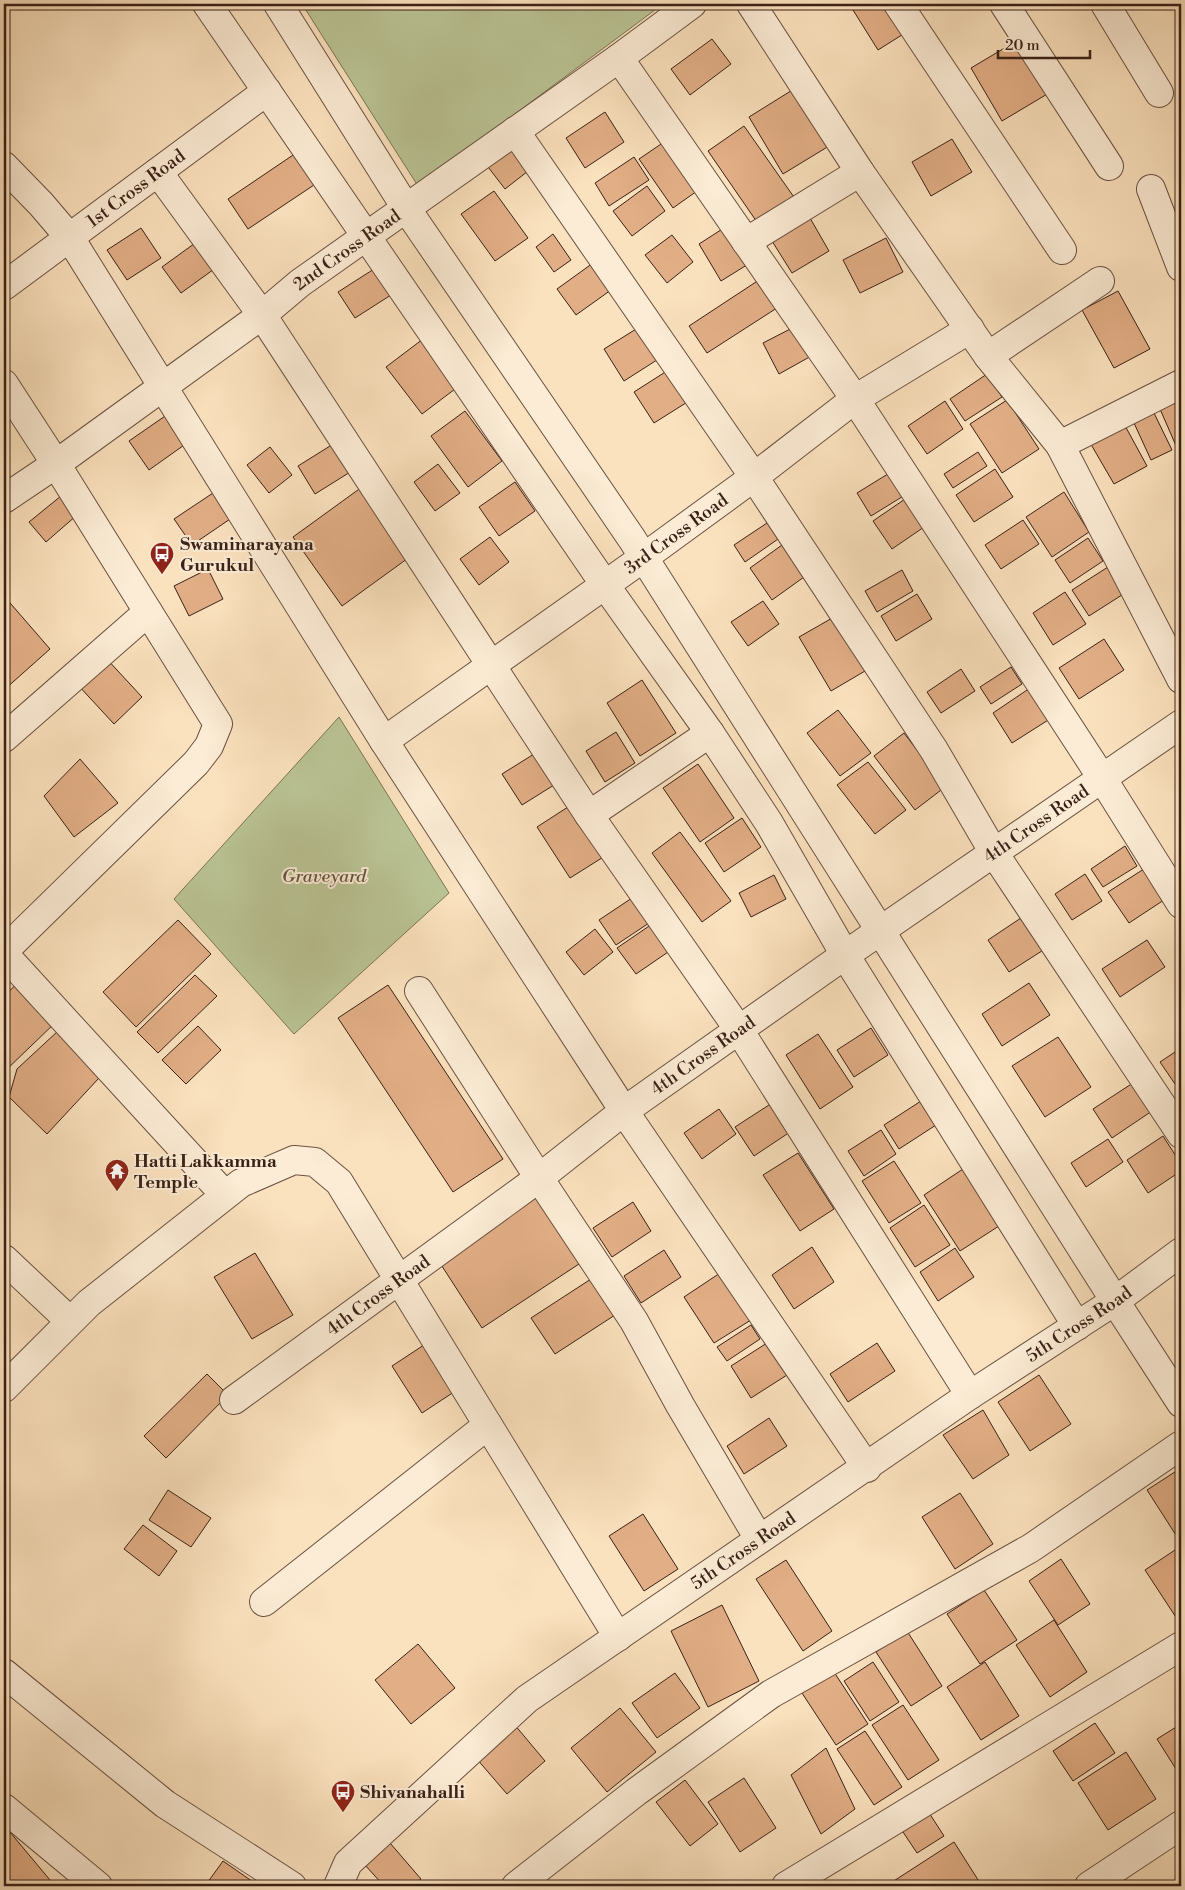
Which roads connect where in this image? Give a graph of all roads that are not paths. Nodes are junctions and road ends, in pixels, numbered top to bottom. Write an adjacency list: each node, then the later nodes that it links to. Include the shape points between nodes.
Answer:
1 (207, 4): 9 (street)
2 (278, 4): 17 (street)
3 (692, 4): 8 (street, 2nd Cross Road)
4 (751, 4): 15 (street)
5 (898, 4): 21 (street)
6 (1004, 4): 13 (street)
7 (1105, 4): 10 (street)
8 (619, 58): 11 (street, 2nd Cross Road); 20 (street)
9 (267, 91): 14 (street, 1st Cross Road); 18 (street)
10 (1159, 93)
11 (515, 131): 17 (street, 2nd Cross Road); 34 (street)
12 (4, 166): 19 (street)
13 (1109, 166)
14 (158, 172): 19 (street, 1st Cross Road); 25 (street)
15 (860, 172): 20 (street); 26 (street)
16 (1151, 190): 22 (street)
17 (406, 208): 18 (street, 2nd Cross Road); 36 (street)
18 (366, 236): 25 (street, 2nd Cross Road); 37 (street)
19 (70, 238): 24 (street, 1st Cross Road); 30 (street)
20 (746, 242): 31 (street)
21 (1062, 250)
22 (1181, 267)
23 (1100, 281): 27 (street)
24 (4, 286)
25 (262, 314): 30 (street, 2nd Cross Road); 39 (street)
26 (970, 329): 27 (street); 31 (street, 3rd Cross Road)
27 (988, 356): 32 (street)
28 (4, 384): 33 (street)
29 (1181, 384): 32 (street)
30 (162, 385): 33 (street, 2nd Cross Road); 44 (street)
31 (855, 400): 34 (street, 3rd Cross Road); 45 (street)
32 (1060, 445): 40 (street)
33 (56, 464): 35 (street, 2nd Cross Road); 38 (street)
34 (754, 477): 36 (street, 3rd Cross Road); 47 (street, via 934,750)
35 (4, 499)
36 (643, 558): 37 (street, 3rd Cross Road); 49 (street)
37 (605, 585): 39 (street, 3rd Cross Road); 42 (street)
38 (148, 612): 43 (street); 50 (street, via 218,724 216,731 196,763)
39 (492, 665): 44 (street, 3rd Cross Road); 46 (street)
40 (1181, 679)
41 (1181, 724): 45 (street, 4th Cross Road)
42 (710, 733): 46 (street); 51 (street, via 769,824)
43 (4, 738)
44 (384, 741): 54 (street)
45 (1102, 778): 47 (street, 4th Cross Road); 48 (street)
46 (589, 816): 53 (street)
47 (994, 853): 49 (street, 4th Cross Road); 55 (street)
48 (1181, 904)
49 (880, 931): 51 (street, 4th Cross Road); 61 (street)
50 (4, 952): 57 (street)
51 (845, 955): 53 (street, 4th Cross Road); 63 (street)
52 (419, 991): 56 (street)
53 (740, 1030): 54 (street, 4th Cross Road); 65 (street)
54 (624, 1112): 56 (street, 4th Cross Road); 70 (street)
55 (1181, 1134)
56 (539, 1178): 60 (street, 4th Cross Road); 71 (street, via 634,1321)
57 (226, 1195): 60 (street, via 241,1183 294,1160 315,1162 338,1182); 62 (street, via 89,1302)
58 (1181, 1252): 61 (street, 5th Cross Road)
59 (4, 1259): 62 (street)
60 (399, 1281): 66 (street, 4th Cross Road); 68 (street)
61 (1114, 1302): 63 (street, 5th Cross Road); 67 (street)
62 (70, 1321): 64 (street)
63 (1077, 1326): 65 (street, 5th Cross Road)
64 (4, 1388)
65 (970, 1396): 70 (street, 5th Cross Road)
66 (234, 1400)
67 (1181, 1403)
68 (488, 1425): 72 (street); 73 (street)
69 (1181, 1445): 81 (street, via 1031,1548 771,1694 636,1792)
70 (867, 1468): 71 (street, 5th Cross Road)
71 (759, 1539): 73 (street, 5th Cross Road)
72 (264, 1602)
73 (618, 1637): 80 (street, 5th Cross Road, via 527,1699 348,1863)
74 (1181, 1646): 82 (street)
75 (4, 1673): 79 (street, via 165,1804)
76 (4, 1808): 78 (street)
77 (1181, 1825): 83 (street)
78 (98, 1886)
79 (292, 1886)
80 (338, 1886)
81 (516, 1886)
82 (786, 1886)
83 (1089, 1886)

